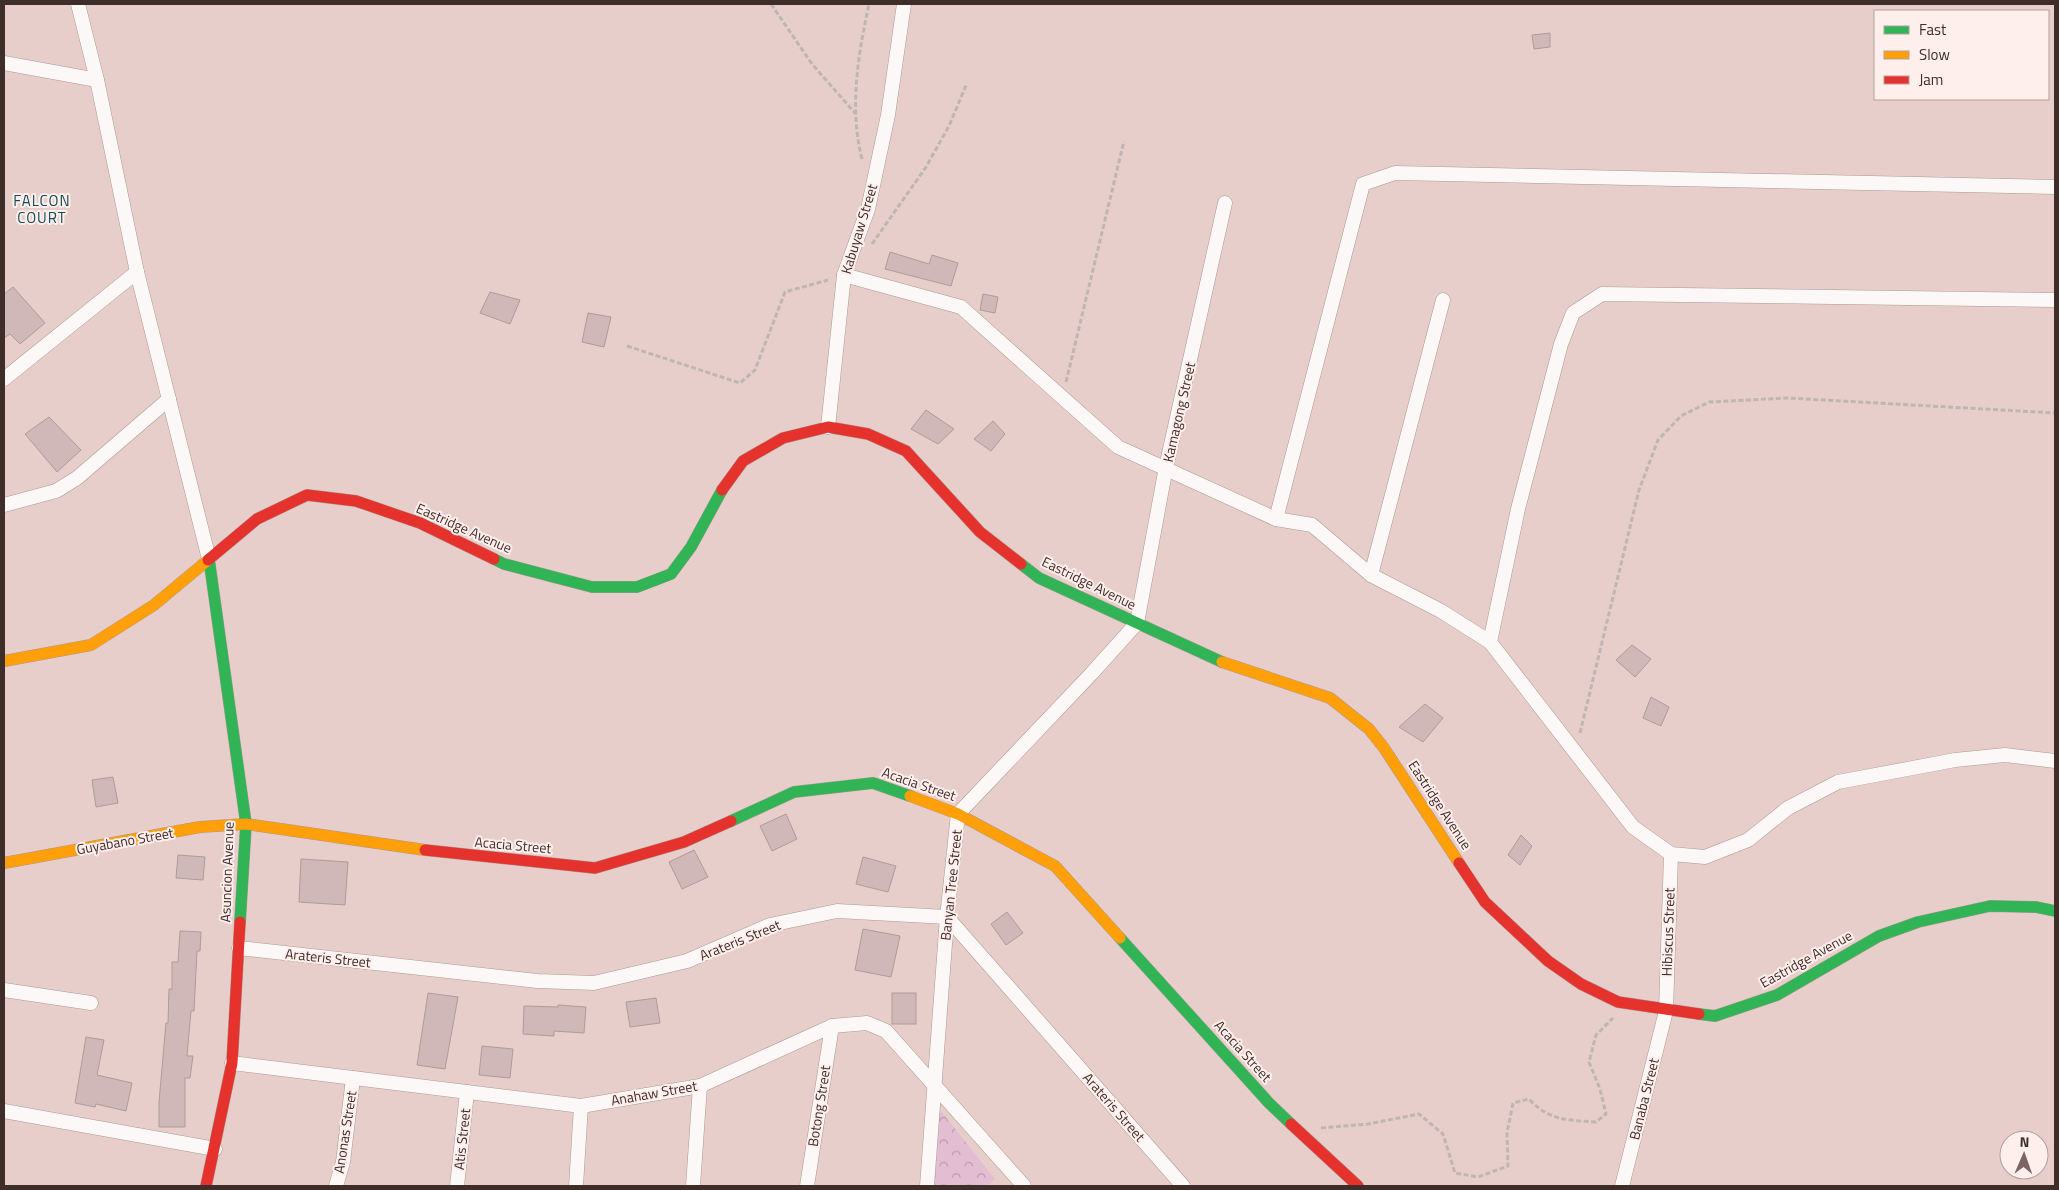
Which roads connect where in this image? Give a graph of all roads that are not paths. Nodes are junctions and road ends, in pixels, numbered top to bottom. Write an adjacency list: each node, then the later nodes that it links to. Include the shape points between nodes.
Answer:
1 (78, 4): 4 (street)
2 (904, 4): 8 (street, Kabuyaw Street, via 888,115 868,209)
3 (4, 63): 4 (street)
4 (97, 80): 7 (street)
5 (2055, 187): 16 (street, via 1395,173 1363,184)
6 (1225, 203): 14 (street, Kamagong Street)
7 (137, 272): 11 (street); 12 (street)
8 (844, 275): 13 (street, Kabuyaw Street); 14 (street, via 961,307 1118,446)
9 (1443, 300): 18 (street)
10 (2055, 300): 20 (street, via 1602,294 1573,313 1561,344 1518,509)
11 (4, 378)
12 (169, 399): 15 (street, via 77,478 56,491); 17 (street)
13 (828, 427): 17 (street, Eastridge Avenue, via 783,438 743,461 671,574 638,587 592,586 504,564 420,523 356,501 307,495 258,519); 19 (street, Eastridge Avenue, via 868,434 906,451 980,532 1039,578)
14 (1166, 467): 16 (street); 19 (street, Kamagong Street)
15 (4, 505)
16 (1276, 519): 18 (street, via 1312,525)
17 (210, 559): 21 (street, Eastridge Avenue, via 154,605 91,645); 24 (street, Asuncion Avenue)
18 (1371, 575): 20 (street, via 1441,610)
19 (1137, 623): 23 (street, Banyan Tree Street); 32 (street, Eastridge Avenue, via 1218,661 1330,698 1369,728 1485,902 1548,961 1581,984 1618,1002)
20 (1490, 642): 25 (street, via 1632,827)
21 (4, 661)
22 (2055, 761): 25 (street, via 2004,755 1955,760 1838,782 1788,808 1748,840 1705,857)
23 (958, 814): 24 (street, Acacia Street, via 873,783 794,792 684,842 595,868 456,855); 28 (street, Banyan Tree Street); 51 (street, Acacia Street, via 1055,866 1269,1103)
24 (246, 824): 26 (street, Guyabano Street, via 200,827); 29 (street, Asuncion Avenue)
25 (1671, 854): 32 (street, Hibiscus Street)
26 (4, 863)
27 (2055, 911): 32 (street, Eastridge Avenue, via 2036,907 1990,906 1918,922 1879,936 1777,995 1716,1016)
28 (947, 917): 29 (street, Arateris Street, via 836,911 770,925 687,961 594,983 537,981); 36 (street, Banyan Tree Street); 50 (street, Arateris Street)
29 (239, 948): 34 (street, Asuncion Avenue)
30 (4, 990): 31 (street)
31 (92, 1003)
32 (1666, 1011): 52 (street, Banaba Street)
33 (832, 1026): 36 (street, Anahaw Street, via 867,1023 886,1031); 37 (street, Anahaw Street); 47 (street, Botong Street)
34 (232, 1062): 35 (street, Anahaw Street); 41 (street, Asuncion Avenue)
35 (353, 1078): 38 (street, Anahaw Street); 43 (street, Anonas Street, via 343,1162)
36 (935, 1085): 48 (street, Banyan Tree Street); 49 (street, Anahaw Street)
37 (700, 1086): 39 (street, Anahaw Street); 46 (street)
38 (467, 1092): 39 (street, Anahaw Street); 44 (street, Atis Street)
39 (581, 1106): 45 (street)
40 (4, 1111): 41 (street)
41 (215, 1149): 42 (street, Asuncion Avenue)
42 (206, 1186)
43 (336, 1186)
44 (457, 1186)
45 (576, 1186)
46 (693, 1186)
47 (807, 1186)
48 (927, 1186)
49 (1024, 1186)
50 (1183, 1186)
51 (1358, 1186)
52 (1622, 1186)

